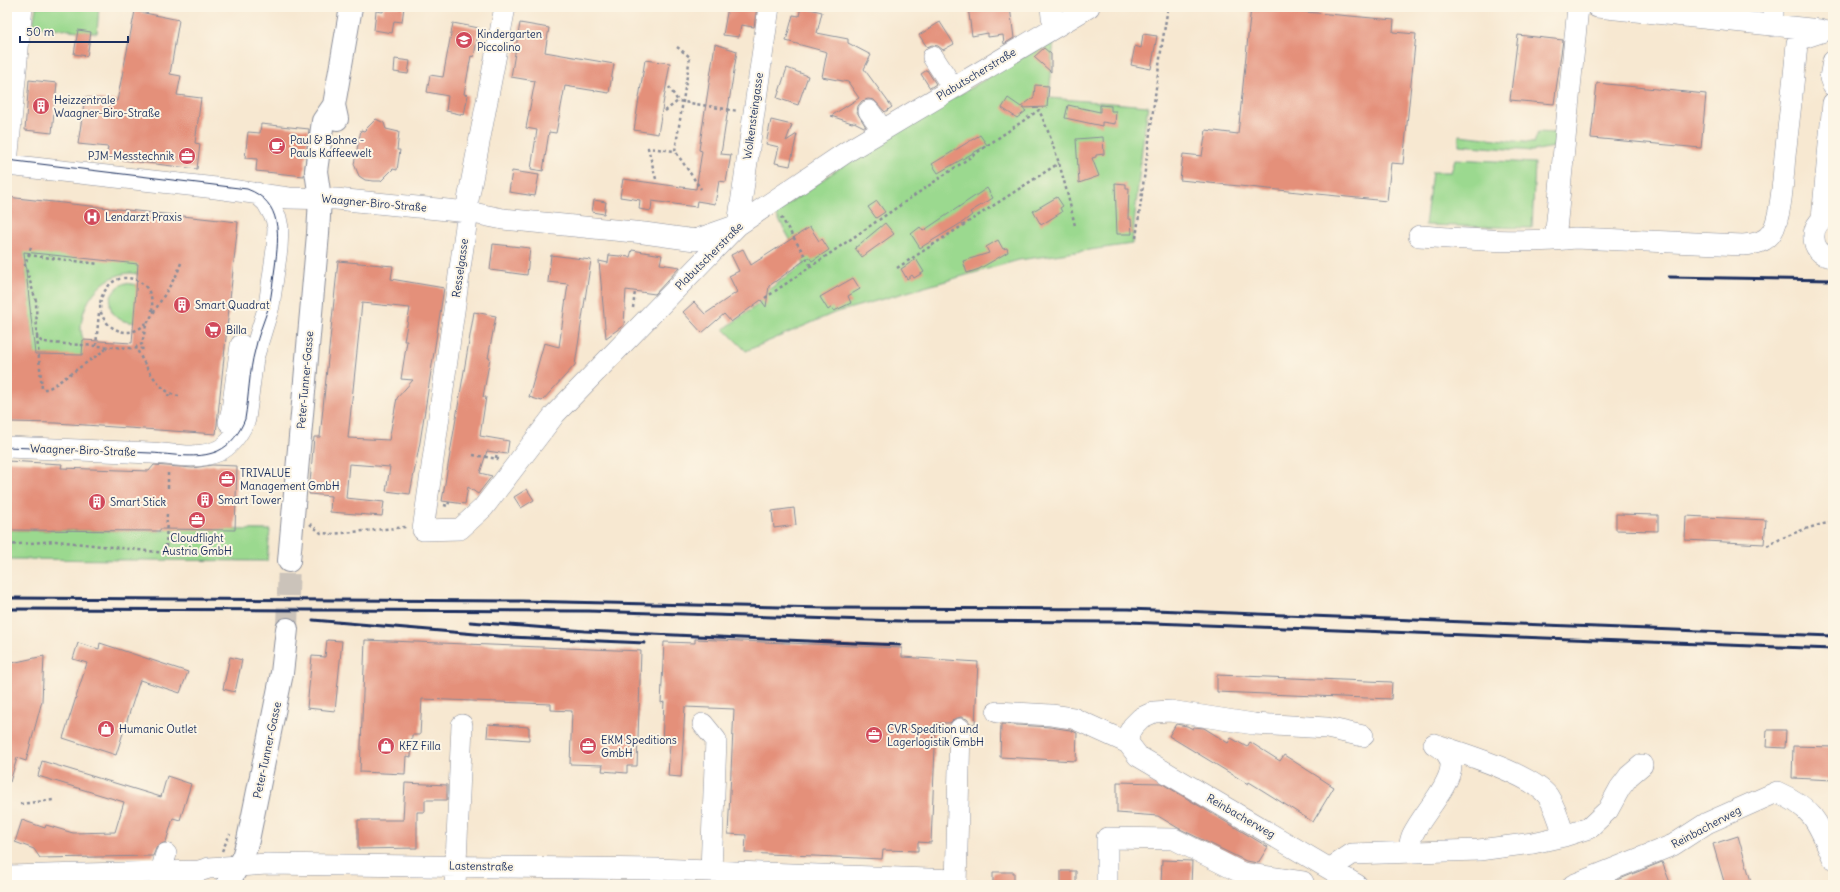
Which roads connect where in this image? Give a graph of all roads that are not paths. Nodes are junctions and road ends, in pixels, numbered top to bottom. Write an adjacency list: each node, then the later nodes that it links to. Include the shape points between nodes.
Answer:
1 (22, 7): 20 (street)
2 (351, 7): 22 (main road, Peter-Tunner-Gasse, via 334,105 323,121 316,171)
3 (505, 7): 23 (street, Resselgasse, via 468,200)
4 (769, 7): 25 (street, Wolkensteingasse)
5 (1088, 7): 11 (street, Plabutscherstraße)
6 (1578, 7): 27 (street)
7 (1597, 7): 8 (street)
8 (1655, 10): 9 (street)
9 (1751, 15): 10 (street)
10 (1773, 16): 12 (street)
11 (1054, 17): 16 (street, Plabutscherstraße)
12 (1828, 31): 27 (street, via 1803,38 1797,43 1782,192 1777,220 1768,238 1757,244 1743,245 1574,238)
13 (933, 57): 16 (street)
14 (1833, 61): 15 (street, via 1830,78)
15 (1833, 86)
16 (953, 88): 19 (street, Plabutscherstraße)
17 (1833, 103): 24 (street)
18 (869, 111): 19 (street)
19 (883, 130): 25 (street, Plabutscherstraße)
20 (7, 164): 21 (street, Waagner-Biro-Straße)
21 (257, 193): 22 (street, Waagner-Biro-Straße, via 289,198); 29 (street, Waagner-Biro-Straße, via 267,202 276,218 276,261 269,306 253,358 245,419 229,444 219,451 195,456)
22 (320, 198): 23 (street, Waagner-Biro-Straße); 31 (main road, Peter-Tunner-Gasse)
23 (468, 212): 25 (street, Waagner-Biro-Straße, via 503,219 695,240); 30 (street, Resselgasse)
24 (1828, 217): 28 (street, via 1817,224 1813,238 1815,245 1823,254)
25 (738, 225): 30 (street, Plabutscherstraße, via 505,463 483,508 460,529)
26 (1419, 236): 27 (street)
27 (1555, 240)
28 (1833, 258)
29 (7, 447)
30 (424, 528)
31 (289, 561)
32 (288, 629): 48 (main road, Peter-Tunner-Gasse, via 282,673 247,844)
33 (997, 712): 38 (street, Reinbacherweg, via 1073,718)
34 (703, 724): 44 (street, via 716,740)
35 (462, 725): 46 (street)
36 (960, 729): 50 (street)
37 (1363, 736): 38 (street, via 1327,728 1254,724 1170,711 1154,712 1141,718 1129,733)
38 (1128, 743): 43 (street, Reinbacherweg, via 1138,756)
39 (1642, 765): 40 (street, via 1629,776 1608,810 1589,828)
40 (1564, 836): 41 (street, via 1479,850); 41 (street, via 1548,796 1536,785 1483,762 1428,743 1444,749 1449,757 1450,766 1440,791 1412,835)
41 (1408, 852): 43 (street, via 1352,854)
42 (1833, 858): 55 (street, Reinbacherweg, via 1812,815 1794,800 1777,792 1707,823 1673,845)
43 (1331, 868): 54 (street, Reinbacherweg)
44 (711, 870): 45 (street, Lastenstraße); 49 (street, Lastenstraße)
45 (661, 874): 46 (street, Lastenstraße)
46 (455, 875): 48 (street, Lastenstraße, via 267,864 250,865)
47 (7, 876): 48 (street, Lastenstraße, via 164,863)
48 (232, 876): 52 (main road, Peter-Tunner-Gasse)
49 (750, 878): 50 (street, Lastenstraße)
50 (956, 882)
51 (1303, 882): 53 (street, via 1242,873 1174,839 1107,838)
52 (211, 885)
53 (1107, 885)
54 (1357, 885)
55 (1573, 885)

